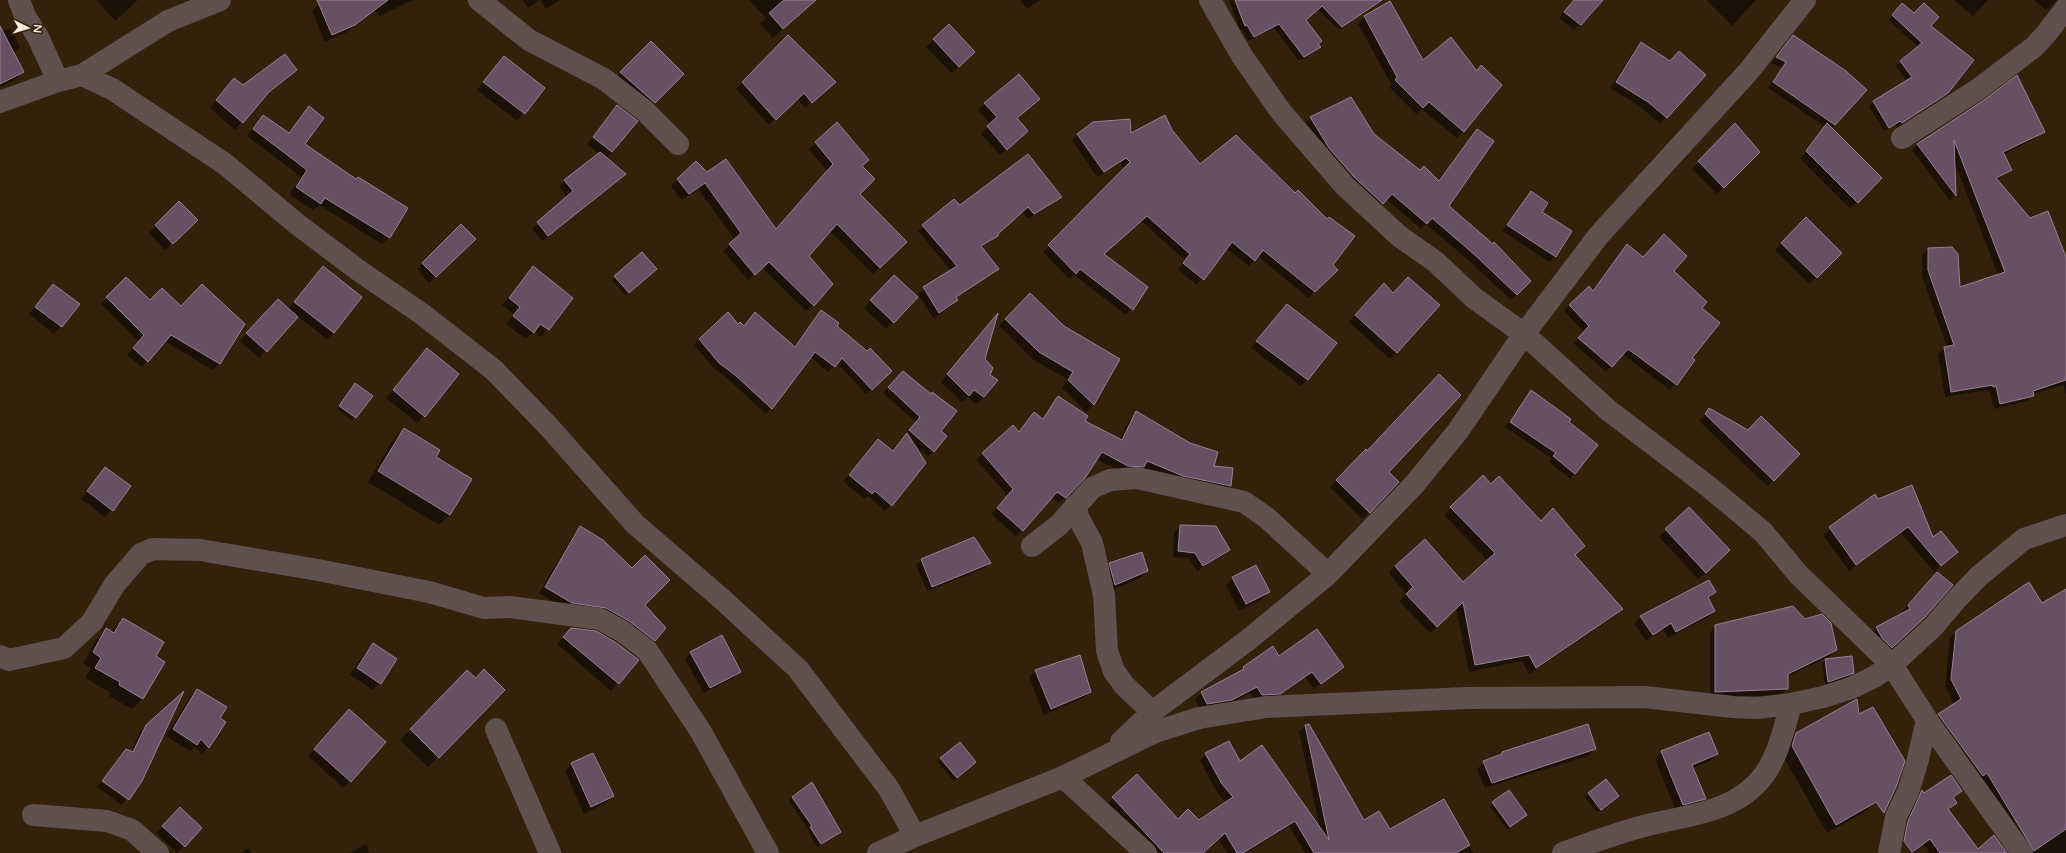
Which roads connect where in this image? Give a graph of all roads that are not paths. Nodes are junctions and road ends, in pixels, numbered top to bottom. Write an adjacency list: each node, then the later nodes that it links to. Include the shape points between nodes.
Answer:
1 (19, 0): 8 (street)
2 (220, 0): 7 (street, via 168,21)
3 (478, 0): 11 (street, via 529,40 604,79 644,110)
4 (1210, 0): 12 (street, via 1242,56 1282,113 1344,186 1399,236 1436,262 1474,298)
5 (1805, 0): 12 (street, via 1748,72 1599,235)
6 (2066, 8): 10 (street, via 2034,47 1977,90)
7 (82, 75): 8 (street); 26 (street, via 112,89 225,164 297,224 422,314 494,370 635,524 798,669 889,789)
8 (58, 81): 9 (street)
9 (0, 102)
10 (1902, 138)
11 (678, 144)
12 (1524, 334): 16 (street, via 1440,455); 18 (street, via 1608,410 1763,532 1798,574)
13 (1076, 505): 15 (street, via 1059,525); 16 (street, via 1092,488 1110,480 1137,478 1244,502 1267,518); 20 (street, via 1078,517 1092,543 1104,595 1107,651 1114,671 1124,685)
14 (2066, 525): 18 (street, via 2024,539 1979,576 1934,626)
15 (1032, 546)
16 (1327, 575): 20 (street, via 1248,640)
17 (0, 656): 29 (street, via 9,660 64,648 92,622 115,584 141,554 153,549 200,550 318,570 429,592 484,608 510,607 600,619 622,631 647,650 701,732)
18 (1892, 665): 19 (street, via 1851,688); 21 (street)
19 (1791, 704): 23 (street, via 1749,708 1644,697 1587,697 1467,698 1266,707 1181,722); 32 (street, via 1777,750 1764,774 1747,793 1719,808 1644,826)
20 (1152, 712): 23 (street)
21 (1927, 720): 33 (street, via 1908,792 1896,817); 34 (street)
22 (496, 729): 28 (street)
23 (1112, 752): 24 (street)
24 (1063, 777): 26 (street); 31 (street)
25 (33, 815): 27 (street, via 107,821 132,830)
26 (916, 836): 30 (street)
27 (158, 853)
28 (550, 853)
29 (768, 853)
30 (878, 853)
31 (1146, 853)
32 (1563, 853)
33 (1889, 853)
34 (2022, 853)

